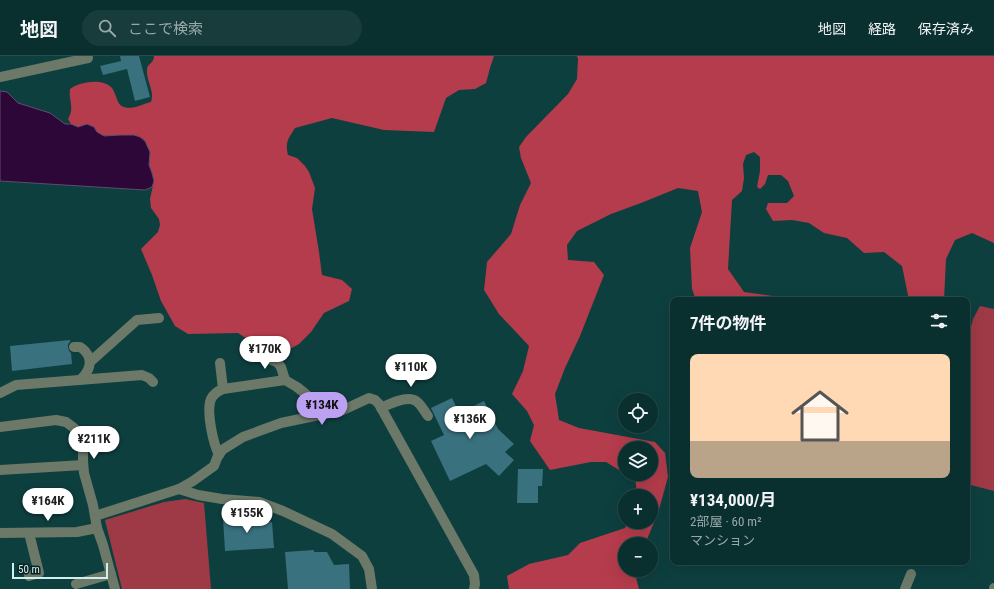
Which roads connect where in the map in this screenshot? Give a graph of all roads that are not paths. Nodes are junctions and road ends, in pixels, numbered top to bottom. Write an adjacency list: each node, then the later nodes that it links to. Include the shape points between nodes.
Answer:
1 (88, 58): 2 (street)
2 (0, 77)
3 (160, 318): 6 (street, via 137,320)
4 (74, 347): 6 (street, via 84,349)
5 (252, 353): 9 (street, via 277,362)
6 (90, 362): 8 (street, via 90,368)
7 (220, 363): 11 (street)
8 (80, 380): 10 (street, via 142,375); 12 (street, via 16,385)
9 (285, 380): 11 (street); 14 (street, via 314,400)
10 (153, 382)
11 (223, 389): 17 (street, via 212,397 210,404 211,426)
12 (2, 392)
13 (381, 408): 14 (street, via 370,398); 15 (street, via 410,399 415,400); 31 (street, via 474,575)
14 (326, 414): 17 (street, via 281,423 243,437 222,450)
15 (428, 416)
16 (0, 427): 18 (street, via 56,420 66,422 80,436 83,445)
17 (219, 455): 20 (street, via 214,466)
18 (83, 465): 19 (street); 21 (street)
19 (0, 470)
20 (179, 489): 21 (street); 30 (street, via 222,499 259,502 332,534 362,556 369,569)
21 (95, 516): 22 (street)
22 (97, 528): 24 (street, via 77,532); 25 (street)
23 (0, 533): 24 (street)
24 (29, 533): 27 (street, via 39,573)
25 (111, 574): 28 (street); 29 (street)
26 (911, 574): 32 (street)
27 (29, 576)
28 (76, 584)
29 (116, 589)
30 (372, 589)
31 (474, 589)
32 (905, 589)

